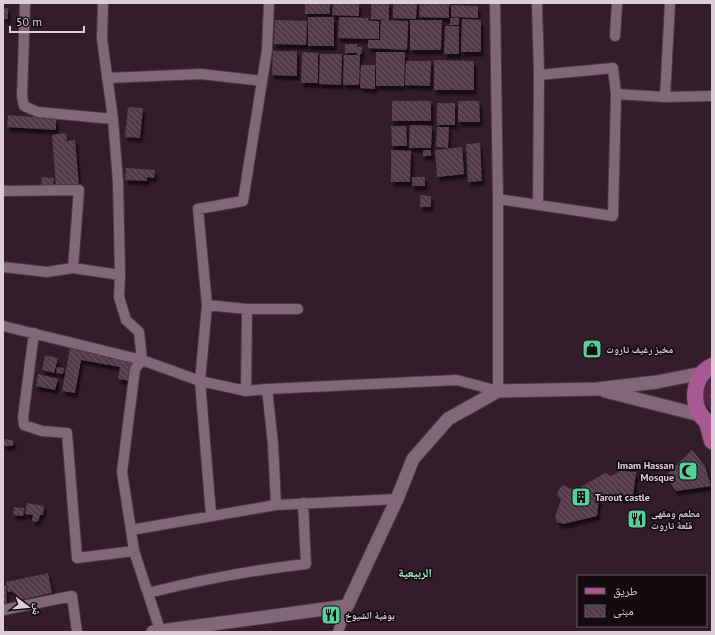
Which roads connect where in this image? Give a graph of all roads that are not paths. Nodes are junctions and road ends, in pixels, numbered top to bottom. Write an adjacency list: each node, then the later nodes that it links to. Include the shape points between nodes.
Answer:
1 (25, 3): 15 (street, via 22,97 24,106 38,112)
2 (103, 3): 10 (street, via 102,40)
3 (269, 3): 11 (street, via 267,50)
4 (495, 3): 17 (street)
5 (537, 3): 9 (street)
6 (617, 3): 8 (street)
7 (670, 3): 14 (street)
8 (615, 36)
9 (539, 75): 12 (street, via 613,68); 18 (street)
10 (107, 78): 11 (street, via 201,74); 15 (street)
11 (262, 81): 22 (street, via 244,201 198,209)
12 (616, 94): 14 (street); 18 (street, via 613,216)
13 (712, 96): 14 (street)
14 (665, 97)
15 (113, 119): 21 (street, via 118,182)
16 (3, 191): 20 (street, via 79,190)
17 (498, 199): 18 (street); 33 (street)
18 (538, 205)
19 (3, 267): 20 (street, via 47,272)
20 (73, 268): 21 (street)
21 (120, 275): 27 (street, via 119,297 126,320 139,332)
22 (207, 306): 23 (street); 29 (street)
23 (246, 309): 24 (street); 32 (street)
24 (298, 309)
25 (3, 326): 26 (street)
26 (34, 333): 27 (street); 41 (street, via 24,425 42,431 67,432 76,558)
27 (142, 360): 29 (street); 40 (street, via 135,369 122,472)
28 (707, 370): 30 (street, via 657,382); 34 (main road, via 694,394)
29 (200, 381): 32 (street); 39 (street)
30 (597, 389): 33 (street); 34 (street)
31 (267, 390): 32 (street); 33 (street, via 457,380); 38 (street)
32 (246, 391)
33 (498, 391): 36 (street, via 448,418 413,459)
34 (706, 420): 35 (main road)
35 (712, 441)
36 (397, 499): 37 (street); 43 (street)
37 (303, 503): 38 (street); 42 (street, via 306,564 249,571)
38 (276, 505): 39 (street)
39 (211, 515): 40 (street)
40 (132, 530): 41 (street)
41 (134, 551): 42 (street)
42 (148, 593): 46 (street)
43 (347, 606): 45 (street); 48 (street)
44 (3, 610): 47 (street, via 72,596)
45 (177, 630): 46 (street)
46 (156, 631)
47 (77, 632)
48 (338, 632)

